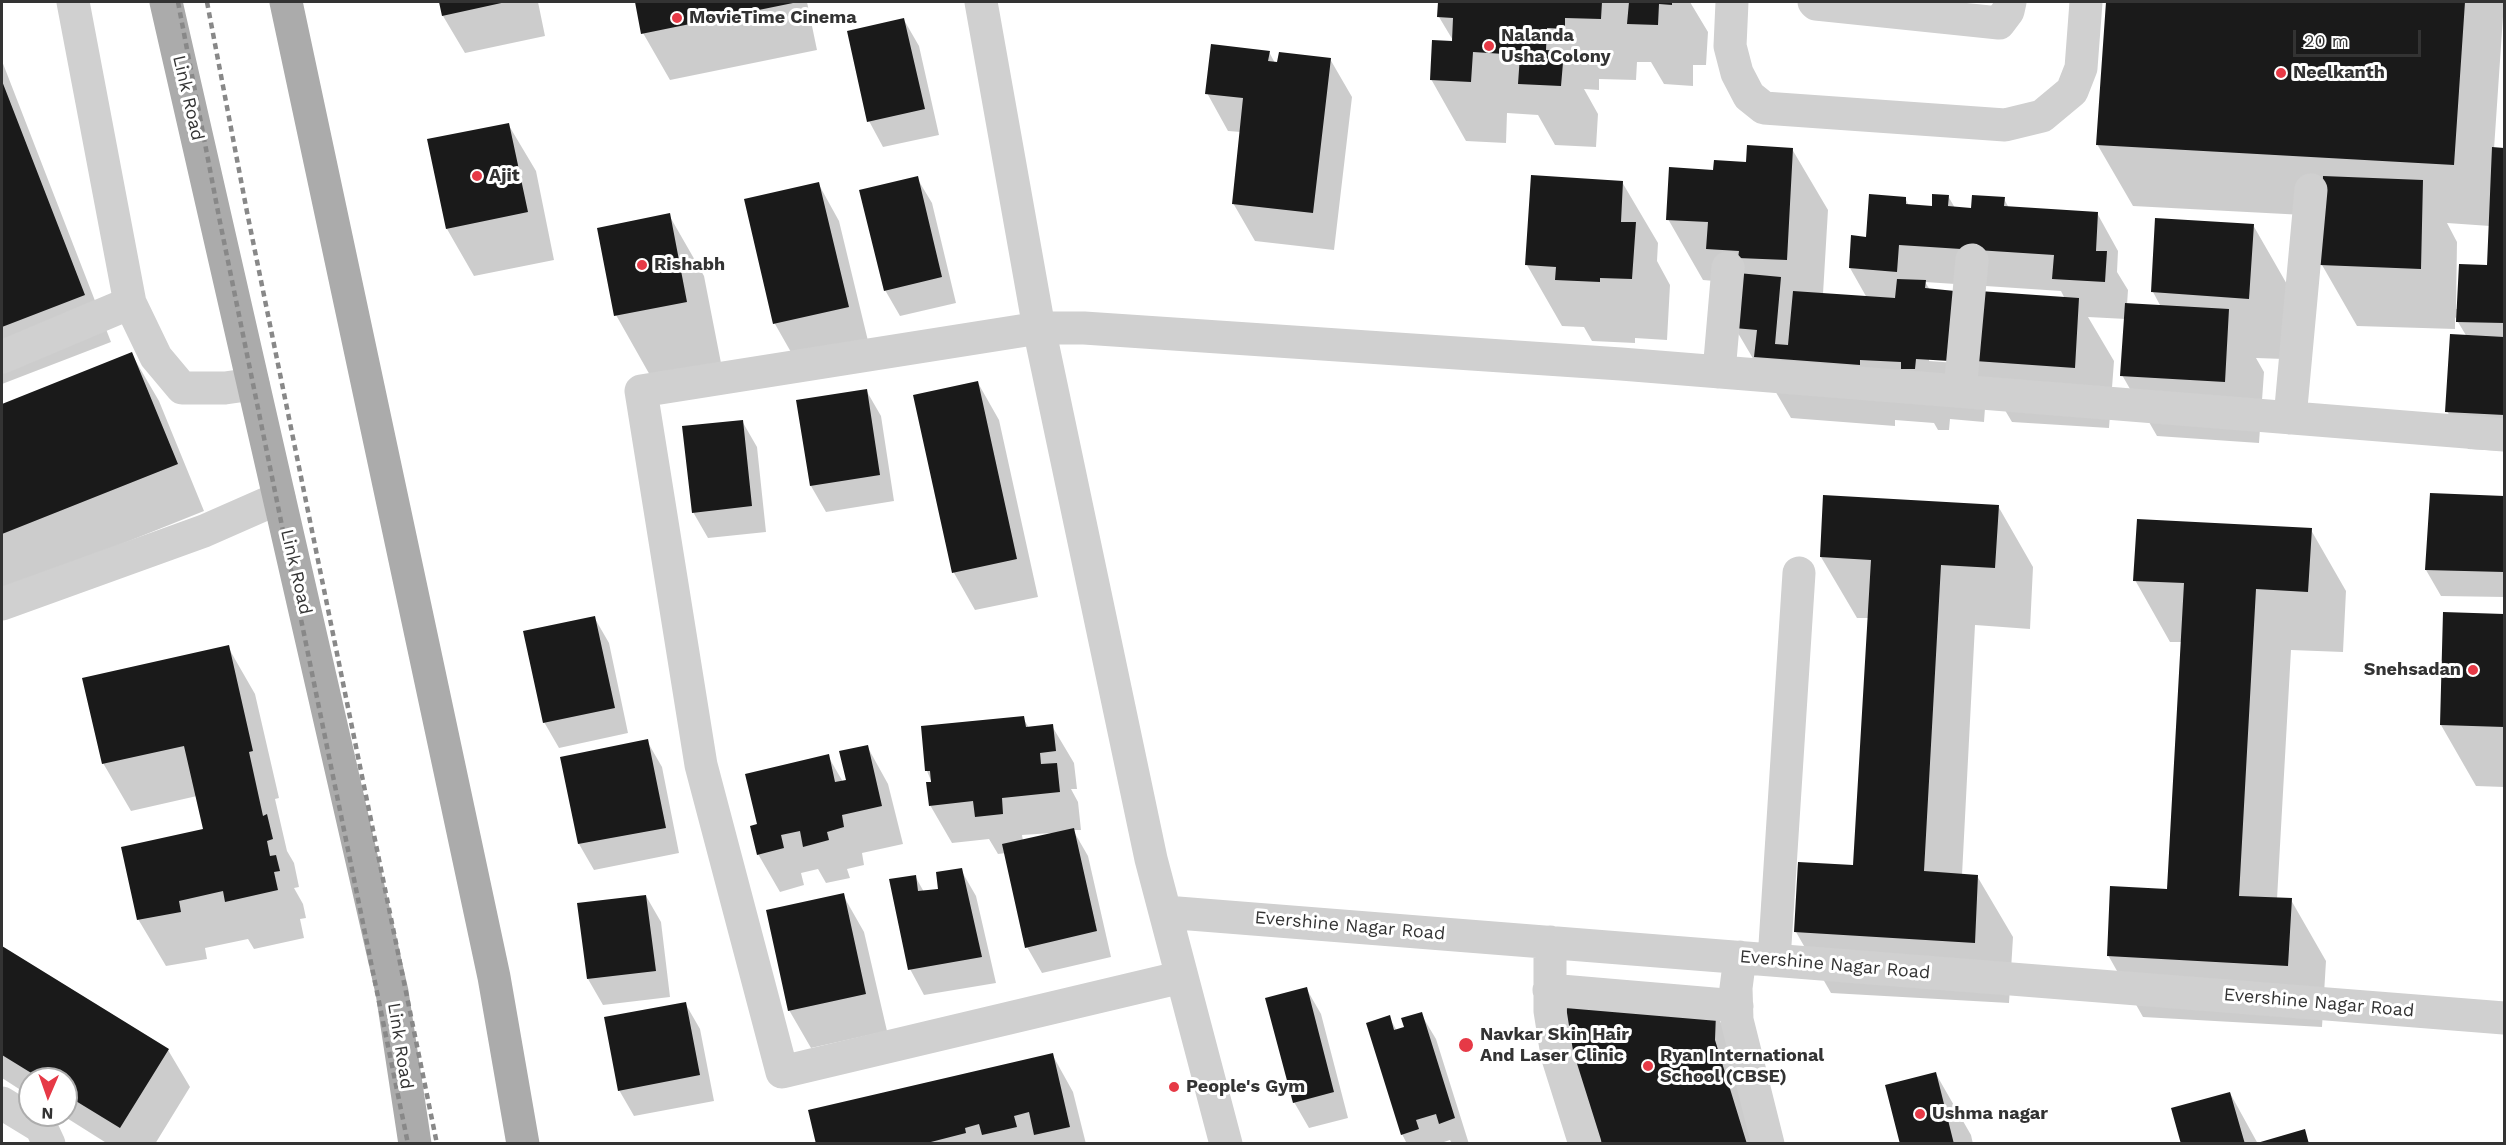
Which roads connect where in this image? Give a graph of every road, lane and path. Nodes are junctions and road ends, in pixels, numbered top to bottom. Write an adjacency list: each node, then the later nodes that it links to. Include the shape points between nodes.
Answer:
1 (73, 2): 12 (street)
2 (166, 2): 16 (main road, Link Road)
3 (286, 2): 36 (main road, via 494,977)
4 (981, 2): 13 (street)
5 (1732, 2): 8 (street, via 1730,46 1737,73 1749,96 1764,108 2005,125 2042,116 2072,91 2081,68)
6 (1814, 2): 7 (street, via 1999,23)
7 (2010, 2)
8 (2086, 2)
9 (2311, 190): 18 (street)
10 (1972, 260): 17 (street)
11 (1728, 268): 15 (street)
12 (130, 303): 14 (street); 16 (street, via 156,357 182,388)
13 (1039, 328): 15 (street); 23 (street); 28 (street, via 641,391 701,765 782,1072)
14 (2, 357)
15 (1719, 372): 17 (street)
16 (253, 384): 20 (main road, Link Road)
17 (1960, 391): 18 (street)
18 (2290, 418): 19 (street)
19 (2505, 435)
20 (279, 498): 22 (street, via 204,531); 35 (main road, Link Road, via 392,992)
21 (1799, 573): 27 (street)
22 (2, 604)
23 (1165, 912): 24 (street, Evershine Nagar Road); 28 (street)
24 (1550, 942): 25 (street, Evershine Nagar Road); 29 (street)
25 (1645, 949): 26 (street, Evershine Nagar Road); 30 (street)
26 (1740, 957): 27 (street, Evershine Nagar Road); 31 (street)
27 (1774, 960): 32 (street, Evershine Nagar Road)
28 (1182, 977): 37 (street)
29 (1549, 990): 30 (street); 38 (street, via 1557,1055)
30 (1644, 998): 31 (street)
31 (1737, 1006): 39 (street, via 1737,1020)
32 (2505, 1018)
33 (2, 1103): 34 (street, via 41,1127)
34 (49, 1143)
35 (415, 1143)
36 (523, 1143)
37 (1226, 1143)
38 (1585, 1143)
39 (1768, 1143)

